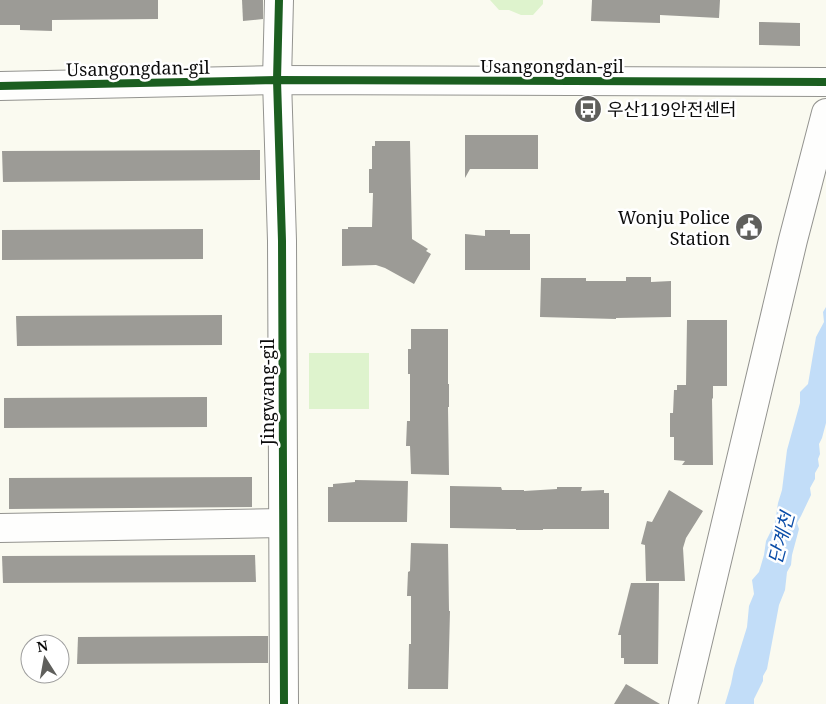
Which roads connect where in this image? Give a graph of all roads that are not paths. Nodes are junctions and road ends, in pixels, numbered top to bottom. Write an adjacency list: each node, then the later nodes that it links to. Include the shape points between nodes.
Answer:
1 (279, 0): 2 (street)
2 (277, 80): 3 (street, Usangongdan-gil); 4 (street, Usangongdan-gil); 6 (street, Jingwang-gil, via 282,241)
3 (826, 82)
4 (0, 86)
5 (826, 113): 9 (street)
6 (283, 523): 7 (street); 8 (street, Jingwang-gil)
7 (0, 528)
8 (284, 704)
9 (684, 704)

